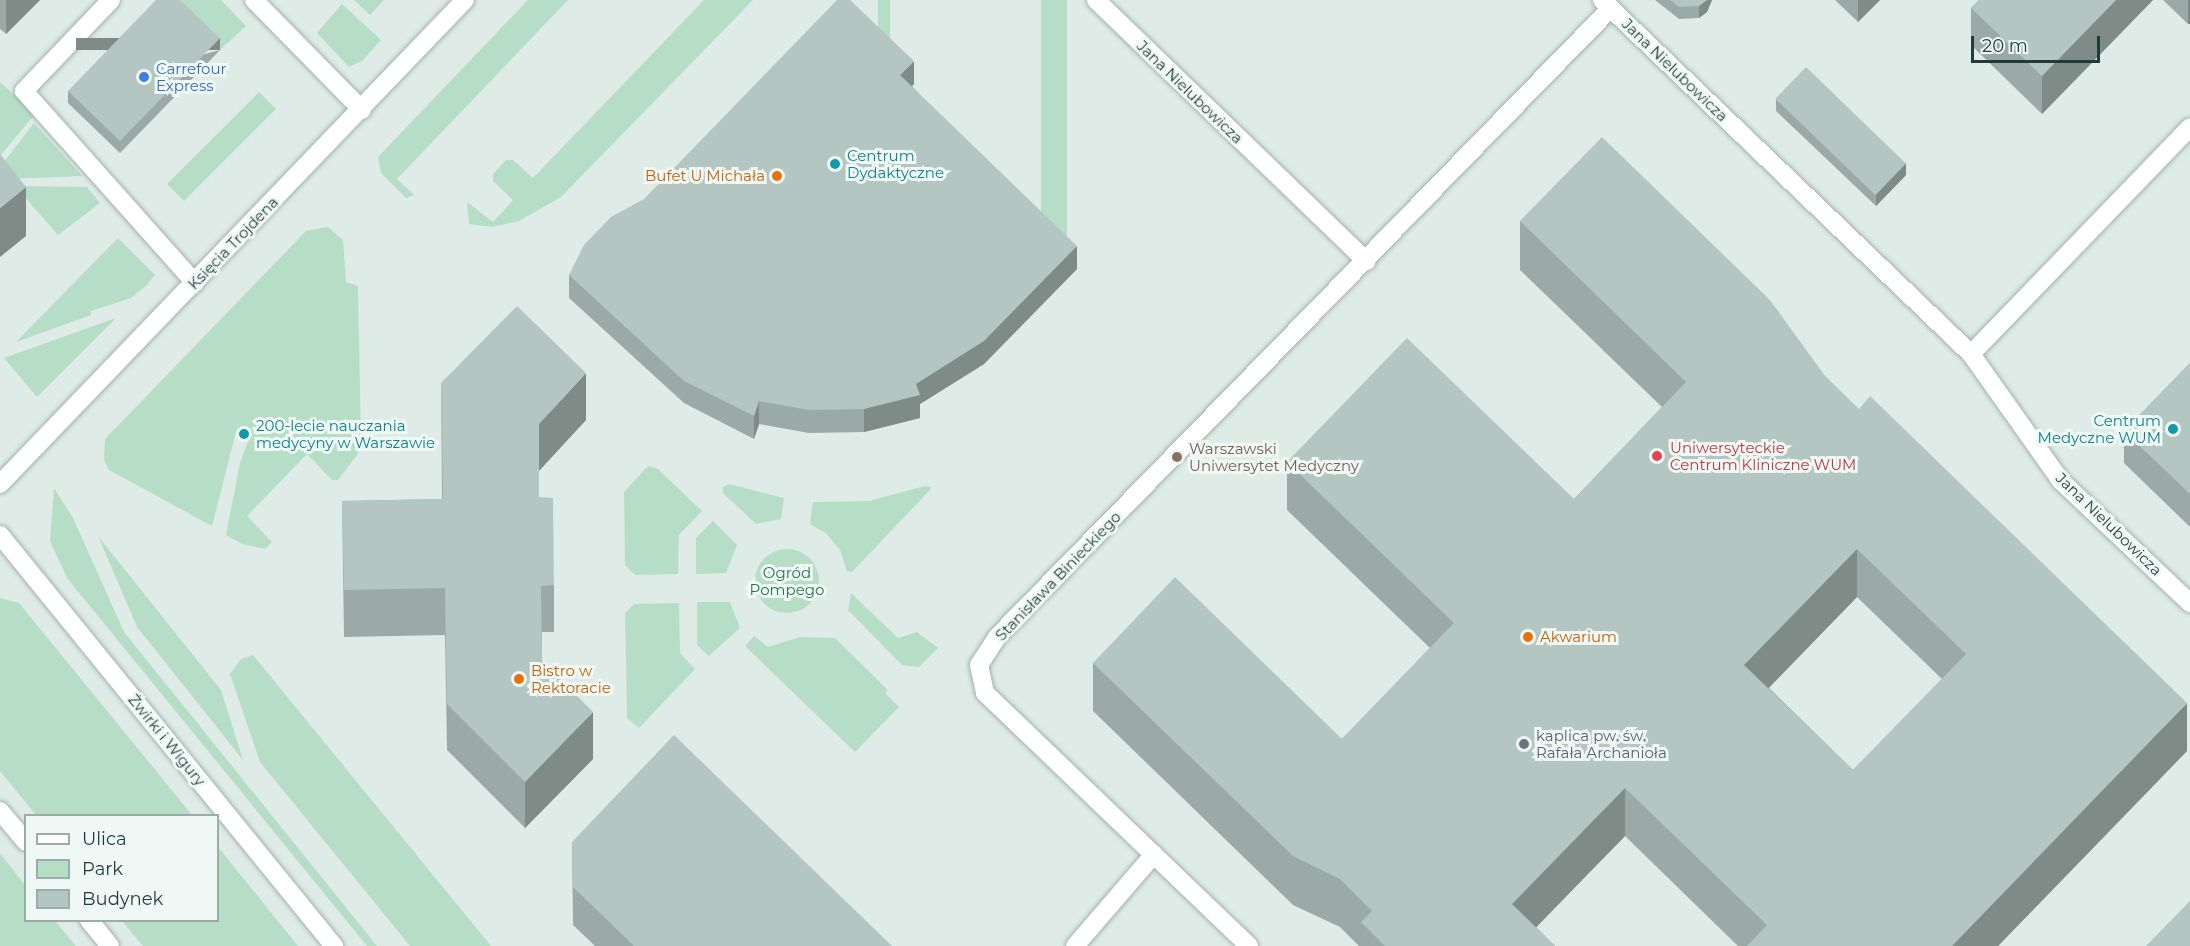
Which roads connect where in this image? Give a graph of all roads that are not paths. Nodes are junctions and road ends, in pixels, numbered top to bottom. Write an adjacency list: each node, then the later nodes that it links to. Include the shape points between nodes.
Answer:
1 (111, 0): 9 (street, via 24,91)
2 (254, 0): 6 (street)
3 (465, 0): 6 (street, Księcia Trojdena)
4 (1096, 0): 8 (street, Jana Nielubowicza)
5 (1606, 4): 8 (street, Jana Nielubowicza); 10 (street, Jana Nielubowicza)
6 (362, 110): 9 (street, Księcia Trojdena)
7 (2190, 127): 10 (street)
8 (1366, 261): 16 (street, Stanisława Binieckiego, via 997,637 979,665 985,693)
9 (195, 283): 11 (street, Księcia Trojdena)
10 (1971, 354): 13 (street, Jana Nielubowicza, via 2061,481)
11 (0, 484)
12 (0, 535): 20 (street, Żwirki i Wigury)
13 (2190, 603)
14 (0, 811): 15 (street)
15 (24, 840)
16 (1154, 855): 18 (street); 21 (street, Stanisława Binieckiego)
17 (90, 922): 19 (street)
18 (1079, 944)
19 (110, 946)
20 (334, 946)
21 (1249, 946)

